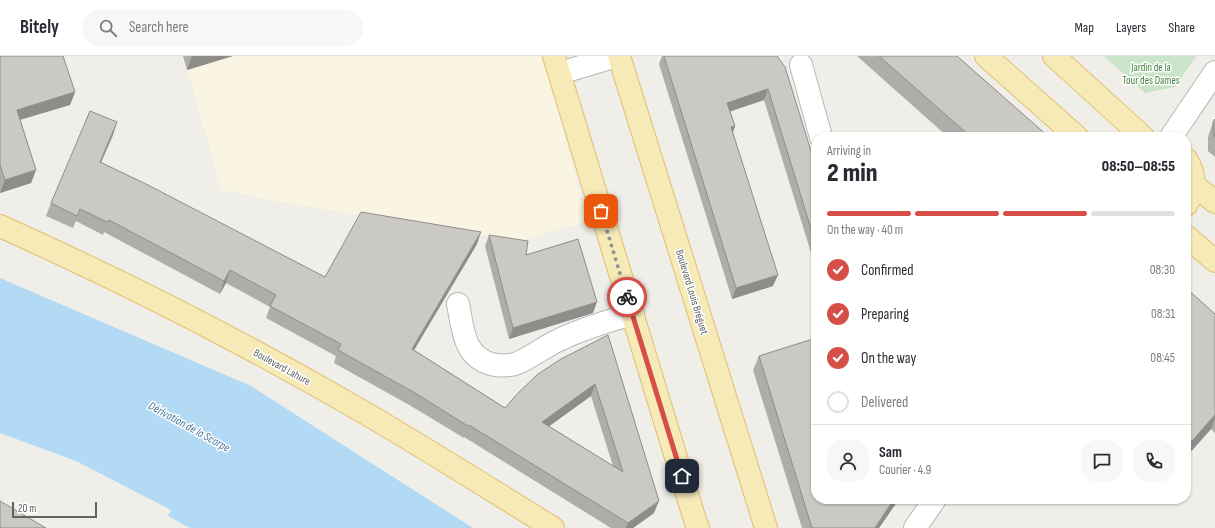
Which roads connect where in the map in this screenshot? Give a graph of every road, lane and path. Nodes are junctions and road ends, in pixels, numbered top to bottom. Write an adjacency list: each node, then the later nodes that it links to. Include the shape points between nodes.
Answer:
1 (618, 56): 4 (street, Boulevard Louis Bréguet); 23 (main road, Boulevard Louis Bréguet)
2 (986, 56): 8 (main road)
3 (1054, 56): 9 (main road)
4 (557, 65): 19 (main road, Boulevard Louis Bréguet)
5 (801, 65): 7 (street)
6 (1215, 72): 10 (street)
7 (819, 132)
8 (1071, 132)
9 (1138, 132)
10 (1174, 132)
11 (1191, 168): 12 (main road)
12 (1194, 185): 13 (main road); 14 (main road)
13 (1191, 195)
14 (1215, 202)
15 (0, 226): 21 (main road, Boulevard Lahure, via 111,278 227,337 372,417)
16 (1191, 240): 17 (main road)
17 (1215, 261)
18 (458, 304): 19 (street, via 464,336 472,352 478,358 497,366 515,364 566,336)
19 (633, 314): 22 (main road, Boulevard Louis Bréguet)
20 (932, 504): 24 (street)
21 (553, 528)
22 (698, 528)
23 (766, 528)
24 (915, 528)

